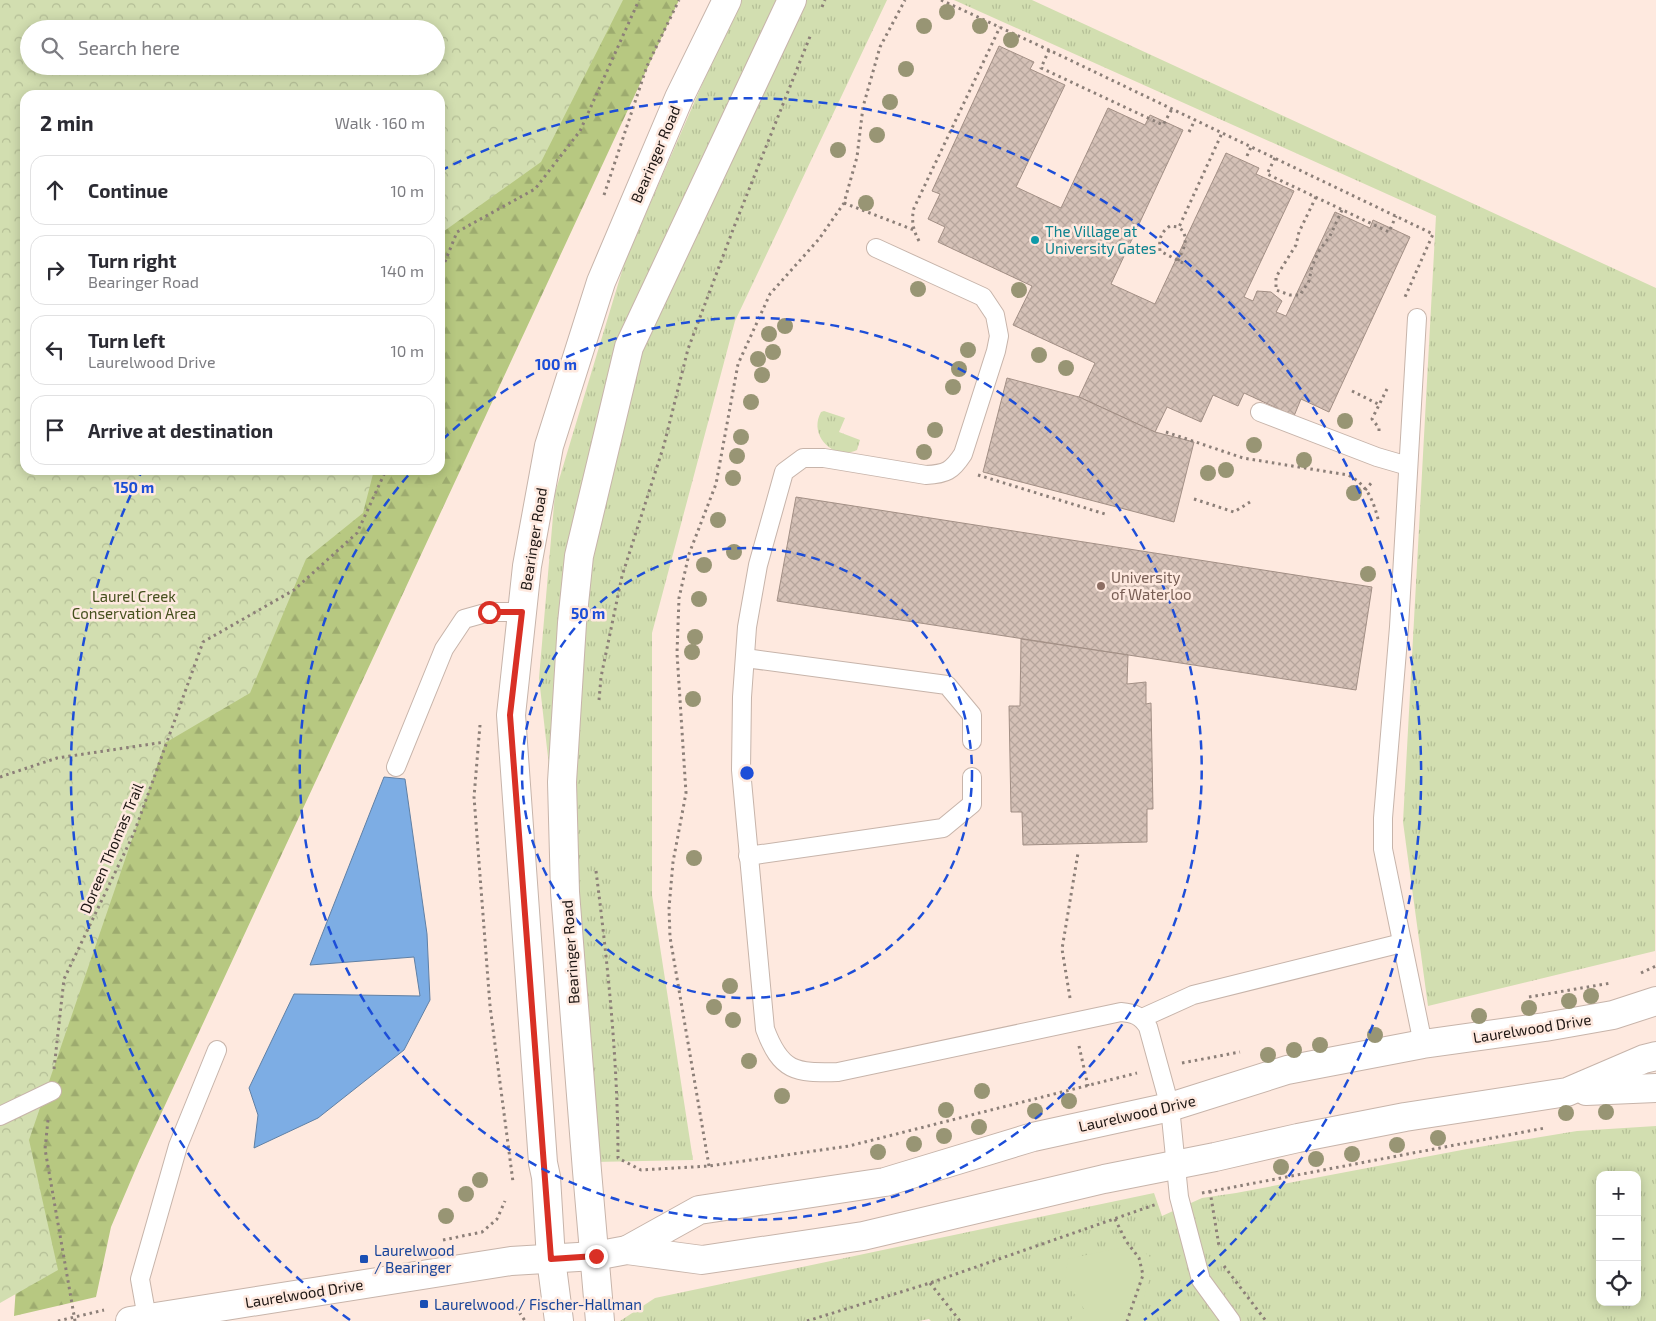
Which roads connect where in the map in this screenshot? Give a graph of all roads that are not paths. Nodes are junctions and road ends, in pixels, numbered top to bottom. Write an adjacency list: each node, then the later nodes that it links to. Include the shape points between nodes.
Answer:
1 (728, 0): 7 (main road, Bearinger Road, via 678,98 601,282 549,446 526,566)
2 (792, 0): 26 (main road, Bearinger Road, via 629,347 579,556 562,782 565,892)
3 (876, 248): 8 (lane, via 983,297 995,316 999,336 996,352 963,454 956,466 942,474 904,473 824,458 803,458 784,472 758,565)
4 (1417, 318): 6 (lane)
5 (1260, 412): 6 (lane)
6 (1408, 466): 13 (lane, via 1383,818 1383,849)
7 (522, 612): 10 (lane, via 489,612 464,619 444,649); 27 (main road, Bearinger Road, via 510,715)
8 (745, 658): 9 (lane, via 947,685 972,715); 12 (lane, via 740,770)
9 (972, 742)
10 (396, 768)
11 (972, 777): 12 (lane, via 972,804 943,828)
12 (748, 856): 15 (lane, via 765,1029 777,1056 796,1070 838,1072 1121,1012)
13 (1402, 943): 15 (lane, via 1193,995); 16 (lane)
14 (1656, 1001): 16 (main road, Laurelwood Drive, via 1613,1015)
15 (1142, 1018): 22 (lane, via 1148,1027)
16 (1423, 1044): 22 (main road, Laurelwood Drive, via 1287,1070)
17 (217, 1050): 28 (lane, via 178,1146 144,1263 140,1279)
18 (1656, 1056): 21 (main road, Laurelwood Drive)
19 (1656, 1088): 21 (main road)
20 (52, 1091): 23 (lane)
21 (1567, 1092): 24 (main road, Laurelwood Drive, via 1405,1117)
22 (1170, 1107): 24 (lane); 25 (main road, Laurelwood Drive, via 1032,1137 884,1182 699,1210)
23 (0, 1116)
24 (1176, 1164): 25 (main road, Laurelwood Drive, via 863,1236 702,1260); 31 (lane, via 1179,1197 1201,1280)
25 (627, 1250): 26 (main road, Laurelwood Drive)
26 (596, 1256): 27 (main road, Laurelwood Drive); 30 (main road, Bearinger Road)
27 (551, 1259): 28 (main road, Laurelwood Drive, via 511,1261); 29 (main road, Bearinger Road)
28 (139, 1319)
29 (559, 1321)
30 (600, 1321)
31 (1231, 1321)

